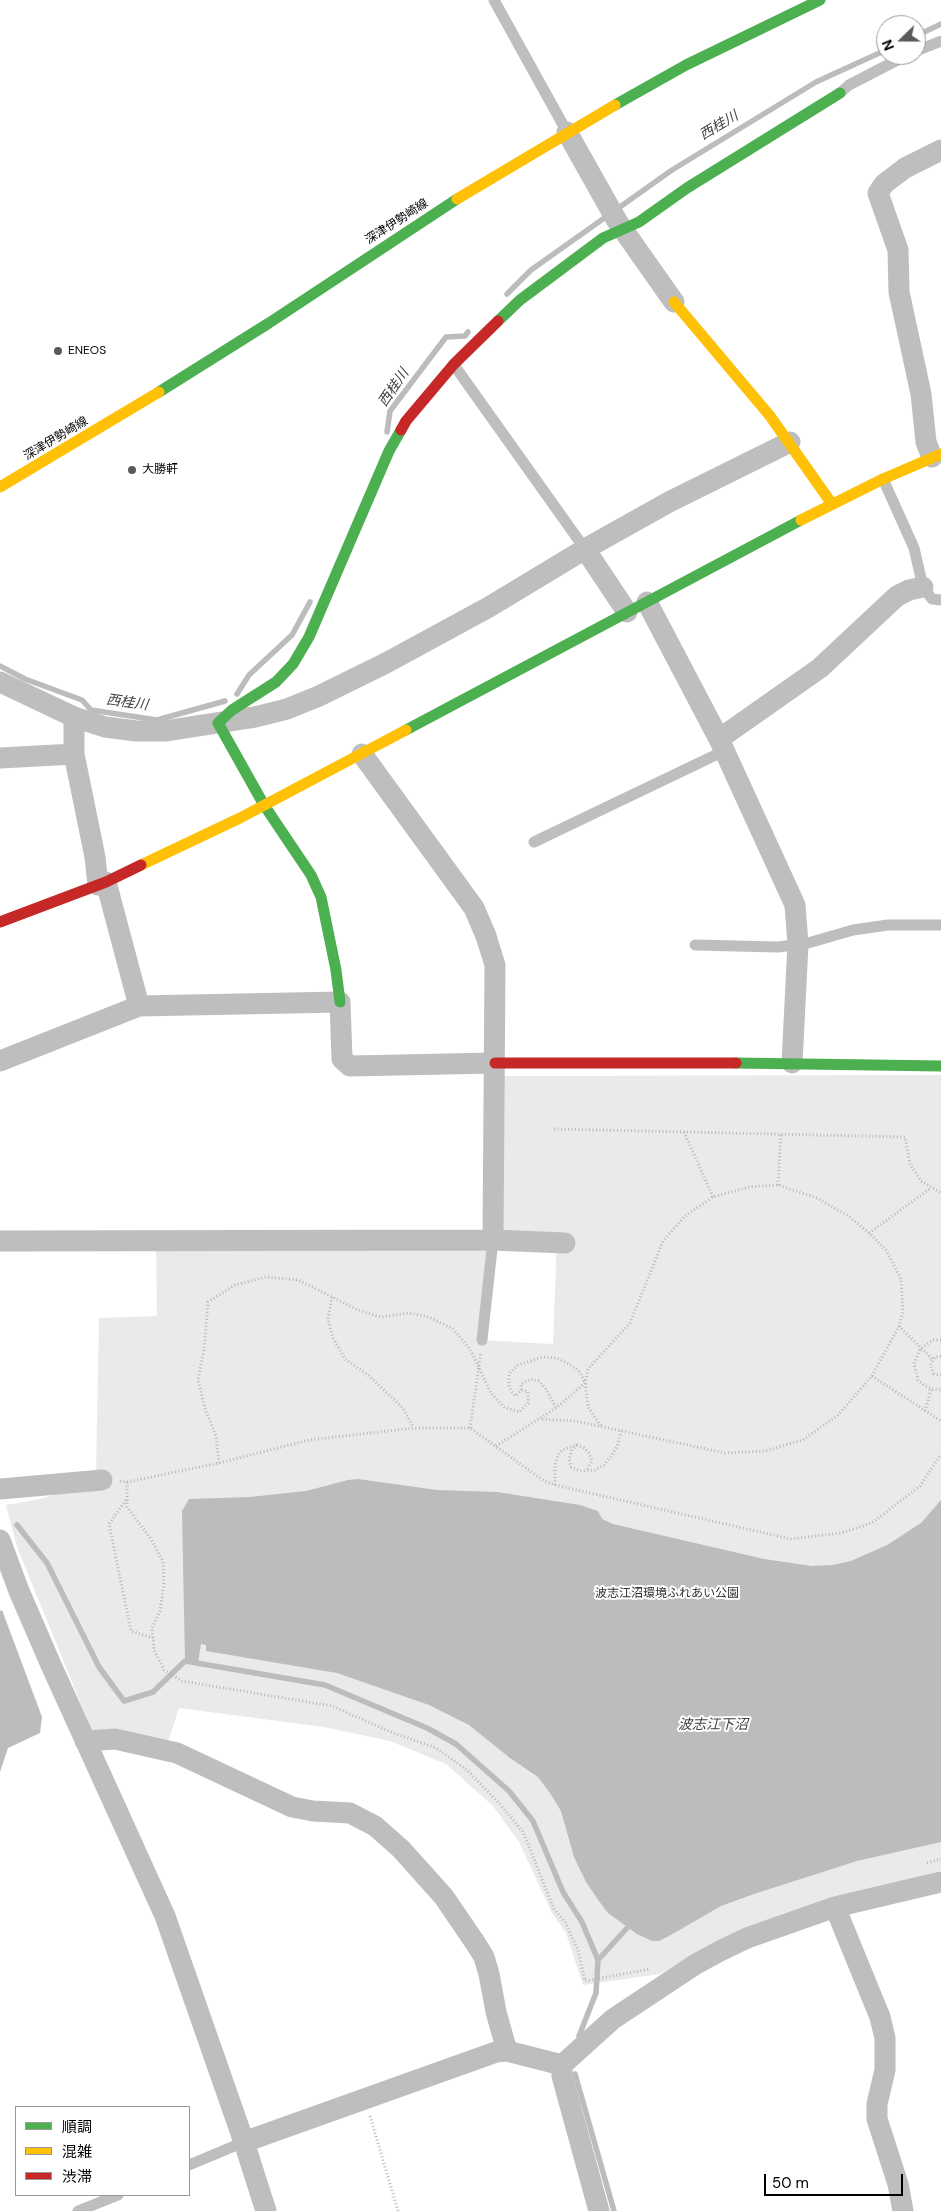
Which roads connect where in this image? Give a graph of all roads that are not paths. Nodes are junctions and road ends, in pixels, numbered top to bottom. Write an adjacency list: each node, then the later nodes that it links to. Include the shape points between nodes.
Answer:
1 (494, 0): 7 (lane)
2 (820, 0): 7 (street, 深津伊勢崎線, via 686,64)
3 (941, 41): 4 (lane)
4 (926, 47)
5 (887, 65): 6 (lane, via 848,85)
6 (840, 93): 9 (street, via 638,222)
7 (566, 132): 9 (street); 15 (street, 深津伊勢崎線, via 116,419)
8 (941, 150): 13 (street, via 905,168 884,184 878,193 898,250 899,292 921,394 926,442)
9 (621, 225): 10 (street); 11 (street, via 520,300)
10 (674, 302): 12 (street)
11 (454, 364): 17 (lane); 24 (street, via 406,421 389,451 309,637 293,664 276,682 232,710)
12 (790, 442): 16 (street); 17 (street, via 669,502)
13 (937, 456): 14 (street)
14 (882, 479): 16 (street); 18 (lane, via 914,548)
15 (0, 487)
16 (832, 504): 20 (street)
17 (585, 549): 21 (street); 24 (street, via 489,607 319,696 287,709)
18 (923, 587): 19 (lane, via 932,599); 25 (street, via 896,596 820,668)
19 (941, 600)
20 (647, 602): 21 (street); 25 (street)
21 (627, 612): 27 (street)
22 (0, 682): 23 (street)
23 (74, 717): 24 (street, via 105,727 136,731 165,731); 26 (street)
24 (218, 723): 29 (street)
25 (722, 745): 30 (lane); 34 (street, via 795,905)
26 (74, 754): 28 (street); 31 (street)
27 (362, 754): 29 (street); 39 (street, via 474,908 495,965)
28 (0, 758)
29 (264, 805): 31 (street); 36 (street, via 311,875 321,897)
30 (534, 842)
31 (102, 884): 32 (street); 37 (street)
32 (0, 922)
33 (941, 925): 34 (lane, via 888,925)
34 (798, 944): 35 (lane, via 778,947); 40 (street)
35 (695, 945)
36 (340, 1002): 37 (street); 39 (street, via 342,1059 350,1066)
37 (139, 1006): 38 (street)
38 (0, 1061)
39 (495, 1063): 40 (street); 42 (street)
40 (792, 1063): 41 (street)
41 (941, 1066)
42 (493, 1240): 43 (street); 44 (street); 45 (lane)
43 (0, 1241)
44 (565, 1243)
45 (482, 1340)
46 (102, 1480): 47 (street)
47 (0, 1489)
48 (0, 1540): 49 (street)
49 (85, 1741): 52 (street, via 115,1739 177,1753 292,1807 350,1813 375,1826 401,1849 444,1897 484,1957); 54 (street, via 165,1916)
50 (941, 1882): 51 (street)
51 (835, 1907): 53 (street, via 748,1938 696,1964 613,2019); 60 (street, via 880,2017 885,2038 885,2070 877,2119 893,2166)
52 (507, 2051): 53 (street); 54 (street, via 496,2052)
53 (562, 2065): 59 (street, via 562,2076)
54 (244, 2142): 55 (lane); 58 (street)
55 (190, 2166)
56 (116, 2196): 57 (lane)
57 (78, 2211)
58 (266, 2211)
59 (599, 2211)
60 (903, 2211)

